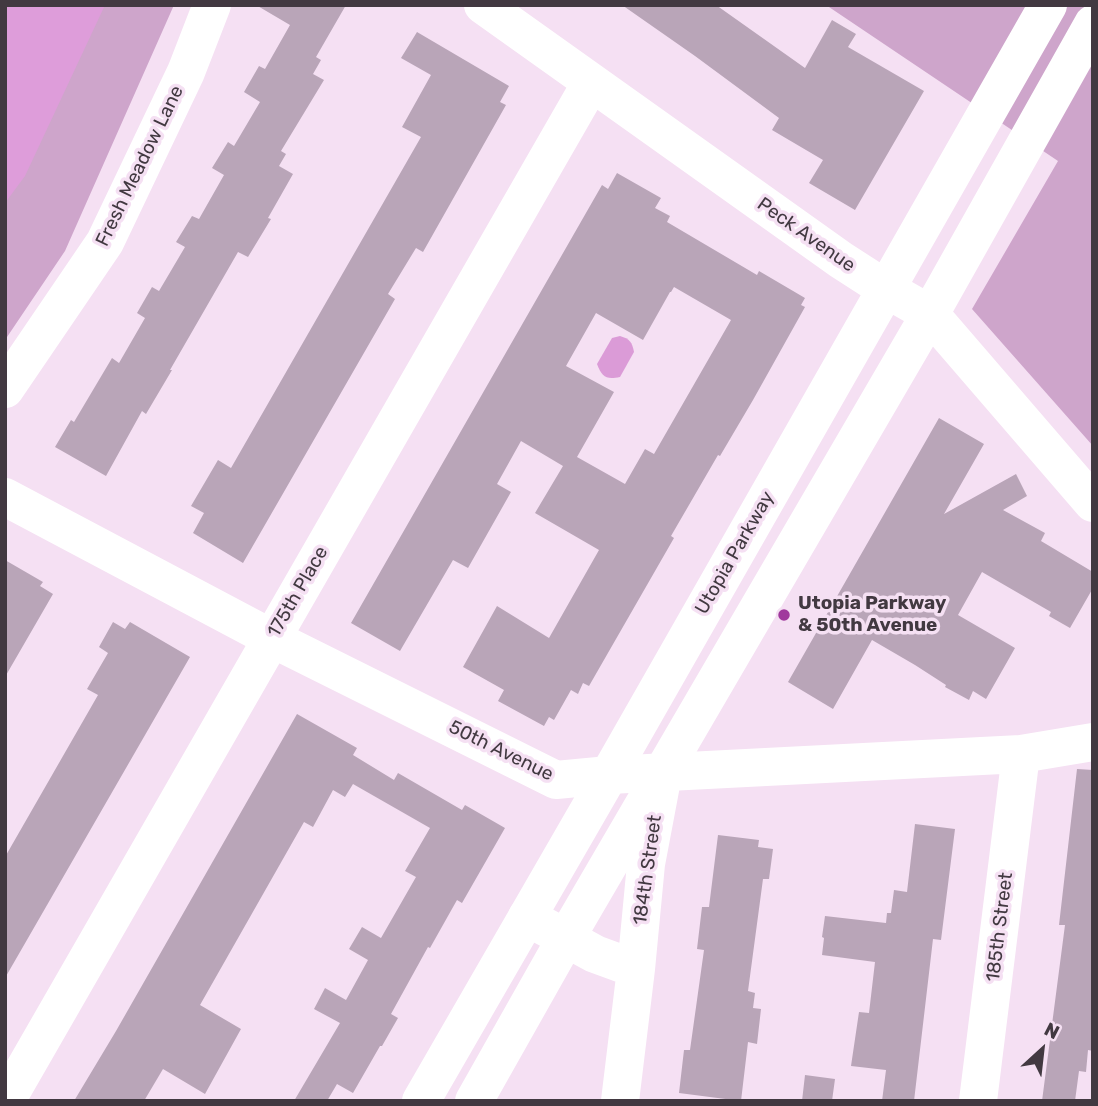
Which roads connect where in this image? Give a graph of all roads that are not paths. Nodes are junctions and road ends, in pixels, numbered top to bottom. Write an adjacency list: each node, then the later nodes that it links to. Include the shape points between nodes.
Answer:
1 (212, 5): 8 (street, Fresh Meadow Lane, via 186,72 105,242)
2 (483, 5): 5 (street, Peck Avenue)
3 (1048, 5): 6 (street, Utopia Parkway)
4 (1093, 24): 7 (street)
5 (591, 83): 6 (street, Peck Avenue); 11 (street, 175th Place)
6 (886, 289): 7 (street, Peck Avenue); 15 (street, Utopia Parkway)
7 (930, 314): 10 (street, Peck Avenue); 14 (street)
8 (5, 389)
9 (5, 497): 11 (street, 50th Avenue)
10 (1093, 503)
11 (271, 638): 15 (street, 50th Avenue, via 556,780); 19 (street, 175th Place)
12 (1093, 742): 13 (street, 50th Avenue)
13 (1021, 754): 14 (street, 50th Avenue); 23 (street, 185th Street)
14 (663, 772): 15 (street, 50th Avenue); 17 (street); 18 (street, 184th Street, via 646,864)
15 (609, 775): 16 (street, Utopia Parkway)
16 (527, 917): 17 (street); 20 (street, Utopia Parkway)
17 (566, 937): 18 (street); 21 (street)
18 (636, 969): 22 (street, 184th Street)
19 (6, 1101)
20 (421, 1101)
21 (474, 1101)
22 (620, 1101)
23 (978, 1101)

